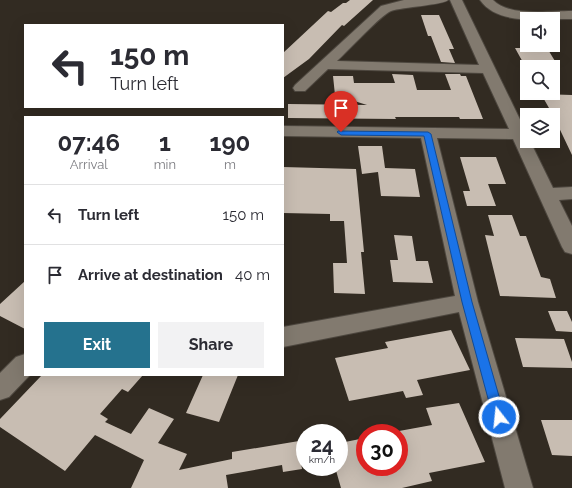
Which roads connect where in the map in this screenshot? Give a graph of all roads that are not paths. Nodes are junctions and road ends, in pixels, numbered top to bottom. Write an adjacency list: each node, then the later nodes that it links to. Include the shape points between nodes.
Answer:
1 (442, 0): 5 (street, via 406,3 384,9)
2 (456, 0): 6 (street)
3 (486, 0): 4 (street, via 498,10 511,13)
4 (572, 15)
5 (325, 65): 6 (street); 7 (street)
6 (488, 69): 10 (street)
7 (300, 88)
8 (284, 131): 9 (street)
9 (428, 134): 10 (street); 14 (street)
10 (519, 134): 12 (street)
11 (572, 193): 12 (street)
12 (547, 194): 13 (street)
13 (572, 247)
14 (467, 302): 15 (street); 18 (street)
15 (284, 337)
16 (24, 365): 17 (street)
17 (0, 389)
18 (519, 488)

